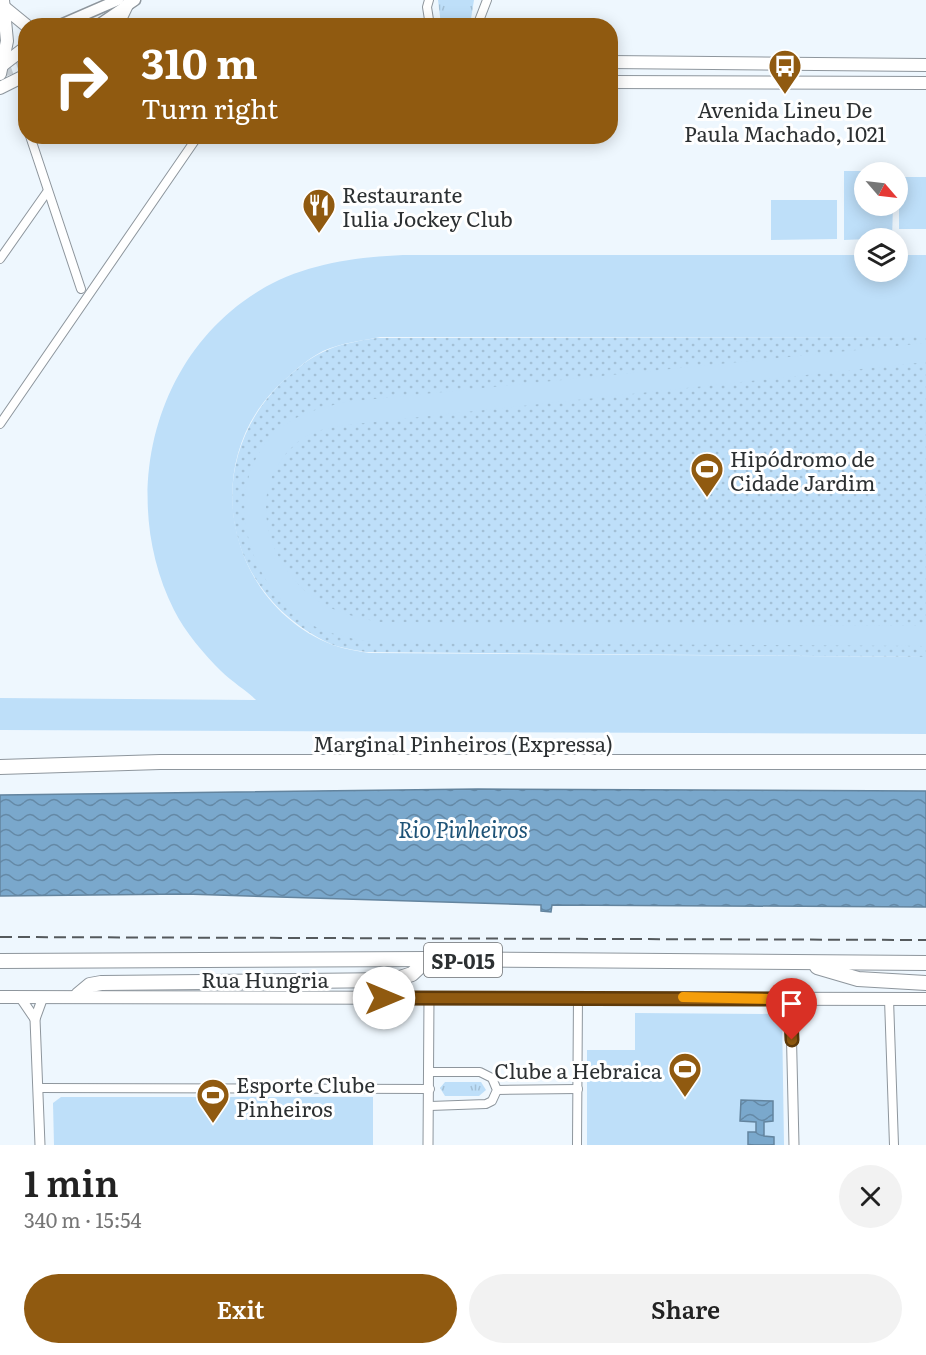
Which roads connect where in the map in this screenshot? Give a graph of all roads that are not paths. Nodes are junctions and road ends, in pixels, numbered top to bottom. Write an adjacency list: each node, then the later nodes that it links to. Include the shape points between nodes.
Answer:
1 (419, 0): 4 (street)
2 (485, 1): 11 (street)
3 (127, 2): 7 (main road); 8 (main road); 9 (main road)
4 (428, 3): 10 (street)
5 (4, 4): 6 (main road); 12 (main road)
6 (19, 18)
7 (81, 18)
8 (107, 18)
9 (120, 18)
10 (429, 18)
11 (480, 18)
12 (4, 37): 16 (main road)
13 (18, 54): 16 (main road)
14 (618, 63): 15 (main road)
15 (926, 65)
16 (1, 68)
17 (18, 79): 20 (main road)
18 (618, 82): 19 (main road)
19 (926, 83)
20 (0, 88)
21 (32, 144): 23 (street)
22 (192, 144): 26 (street)
23 (47, 192): 24 (street); 25 (street)
24 (0, 259)
25 (81, 289)
26 (0, 424)
27 (926, 762): 28 (highway, Marginal Pinheiros (Expressa), via 160,762)
28 (0, 767)
29 (428, 959): 30 (highway, SP-015); 31 (highway, SP-015); 34 (highway, via 412,974 393,981 101,983 90,985)
30 (0, 961)
31 (803, 963): 32 (highway, SP-015); 33 (highway, via 858,979)
32 (926, 963)
33 (926, 983)
34 (78, 996): 38 (main road, Rua Hungria); 39 (main road, Rua Hungria)
35 (578, 996): 39 (main road, Rua Hungria); 40 (main road, Rua Hungria); 49 (street)
36 (0, 997): 37 (main road, Rua Hungria)
37 (21, 997): 38 (main road, Rua Hungria); 45 (street)
38 (43, 997): 45 (street)
39 (429, 998): 46 (street)
40 (785, 999): 41 (main road, Rua Hungria); 44 (street)
41 (802, 999): 42 (main road, Rua Hungria); 44 (street)
42 (889, 999): 43 (main road, Rua Hungria); 56 (street)
43 (926, 999)
44 (791, 1018): 55 (street)
45 (36, 1019): 47 (street)
46 (430, 1072): 48 (street); 50 (street, via 480,1072 492,1078)
47 (38, 1088): 48 (street); 52 (street)
48 (430, 1089): 51 (street)
49 (578, 1089): 50 (street); 54 (street)
50 (498, 1090): 51 (street, via 486,1104)
51 (430, 1106): 53 (street)
52 (40, 1145)
53 (428, 1145)
54 (577, 1145)
55 (794, 1145)
56 (894, 1145)

